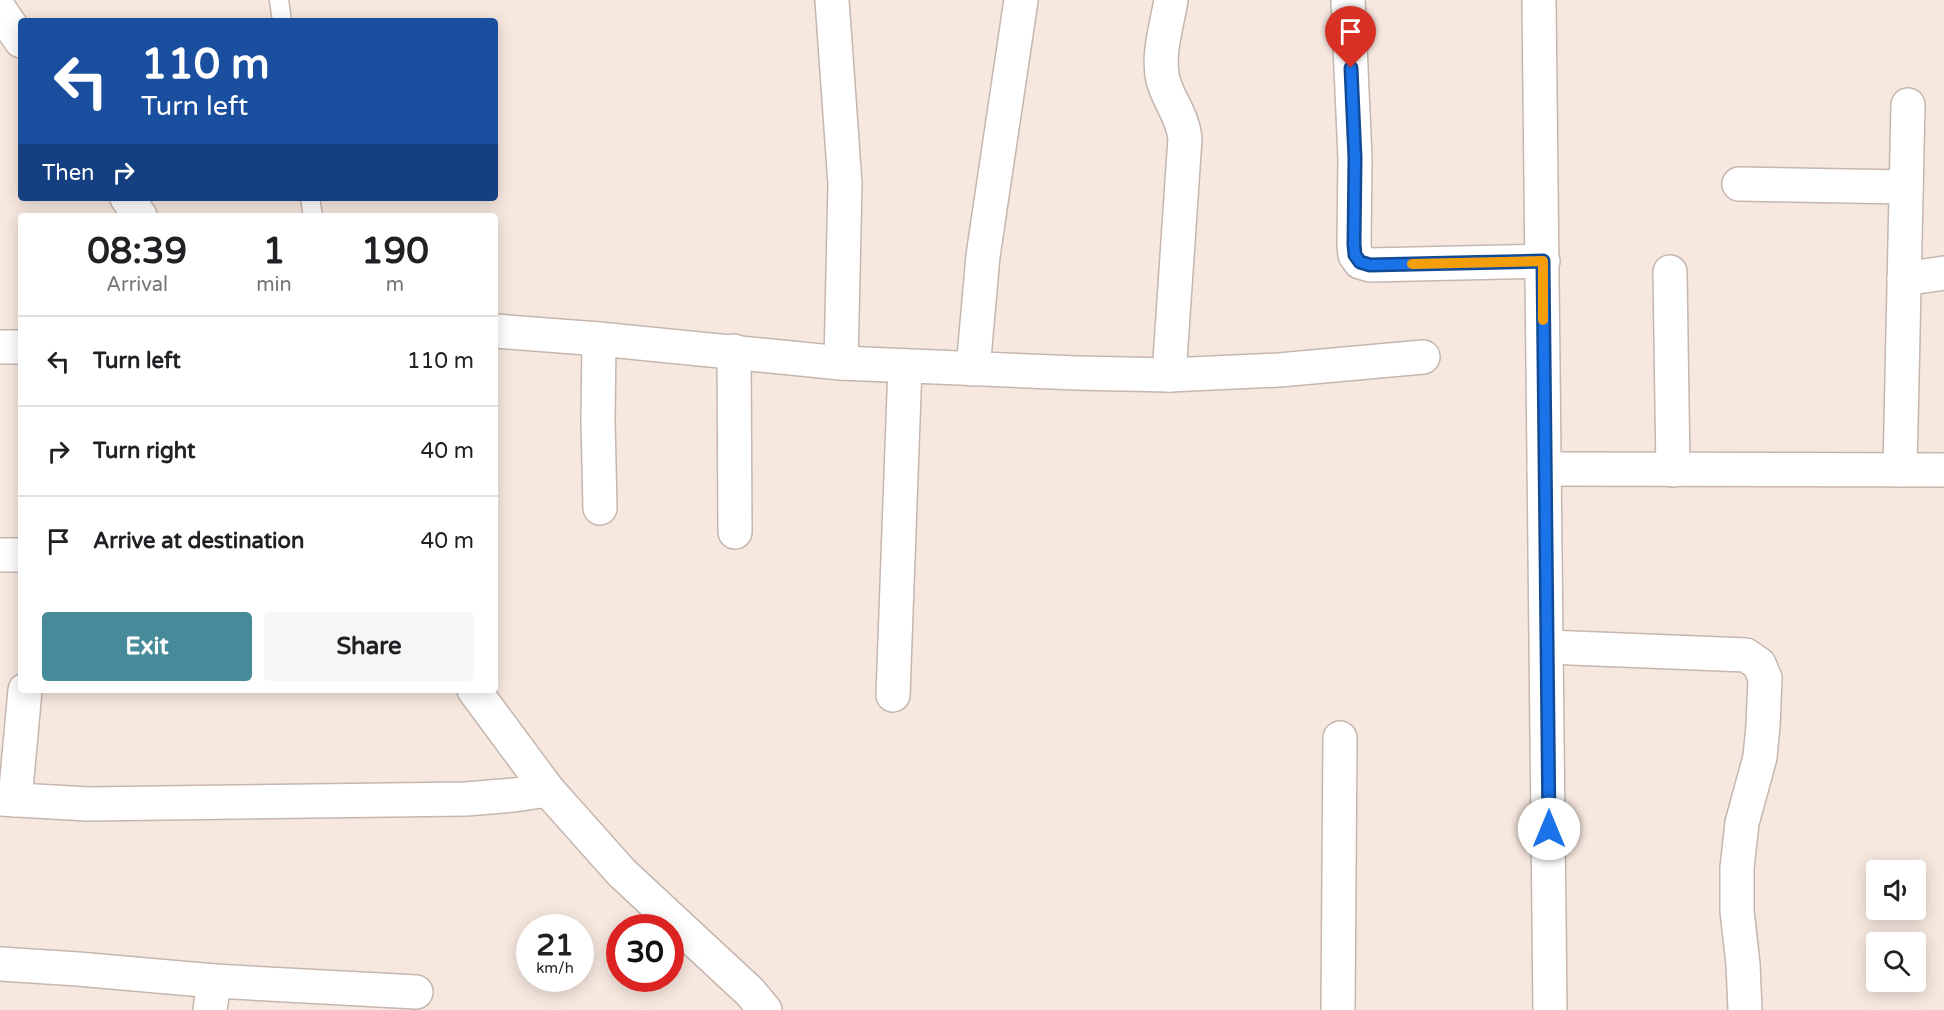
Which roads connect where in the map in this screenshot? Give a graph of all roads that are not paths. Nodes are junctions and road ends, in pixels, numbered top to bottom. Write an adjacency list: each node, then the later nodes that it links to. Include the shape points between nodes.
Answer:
1 (279, 0): 8 (lane)
2 (832, 0): 23 (street, via 845,184)
3 (1021, 0): 25 (street, via 985,245)
4 (1171, 0): 26 (street, via 1162,77 1183,123 1185,138)
5 (1348, 0): 13 (street, via 1355,158 1354,244 1360,262 1370,265)
6 (1539, 0): 13 (street)
7 (0, 10): 9 (street)
8 (282, 18)
9 (18, 37)
10 (1908, 105): 12 (street)
11 (1739, 184): 12 (street)
12 (1906, 187): 16 (street)
13 (1543, 261): 27 (street)
14 (1670, 272): 28 (street)
15 (1944, 273): 16 (street)
16 (1904, 279): 29 (street)
17 (498, 331): 18 (street)
18 (599, 339): 21 (street); 31 (street)
19 (0, 347): 20 (street)
20 (18, 347)
21 (734, 351): 23 (street); 32 (street)
22 (1423, 357): 26 (street)
23 (841, 363): 24 (street)
24 (905, 366): 25 (street); 38 (street)
25 (973, 369): 26 (street)
26 (1169, 375)
27 (1544, 469): 28 (street); 35 (street)
28 (1673, 470): 29 (street)
29 (1900, 470): 30 (street)
30 (1944, 470)
31 (600, 508)
32 (735, 532)
33 (0, 555): 34 (street)
34 (18, 555)
35 (1547, 647): 47 (street); 48 (street, via 1746,655 1759,664 1765,678 1760,757 1742,823 1737,868)
36 (25, 693): 41 (street)
37 (476, 693): 40 (street)
38 (893, 695)
39 (1340, 738): 46 (street)
40 (548, 790): 41 (street, via 466,799 88,804); 45 (street, via 621,873)
41 (8, 800)
42 (0, 964): 44 (street)
43 (416, 992): 44 (street)
44 (212, 995)
45 (765, 1010)
46 (1338, 1010)
47 (1550, 1010)
48 (1745, 1010)

